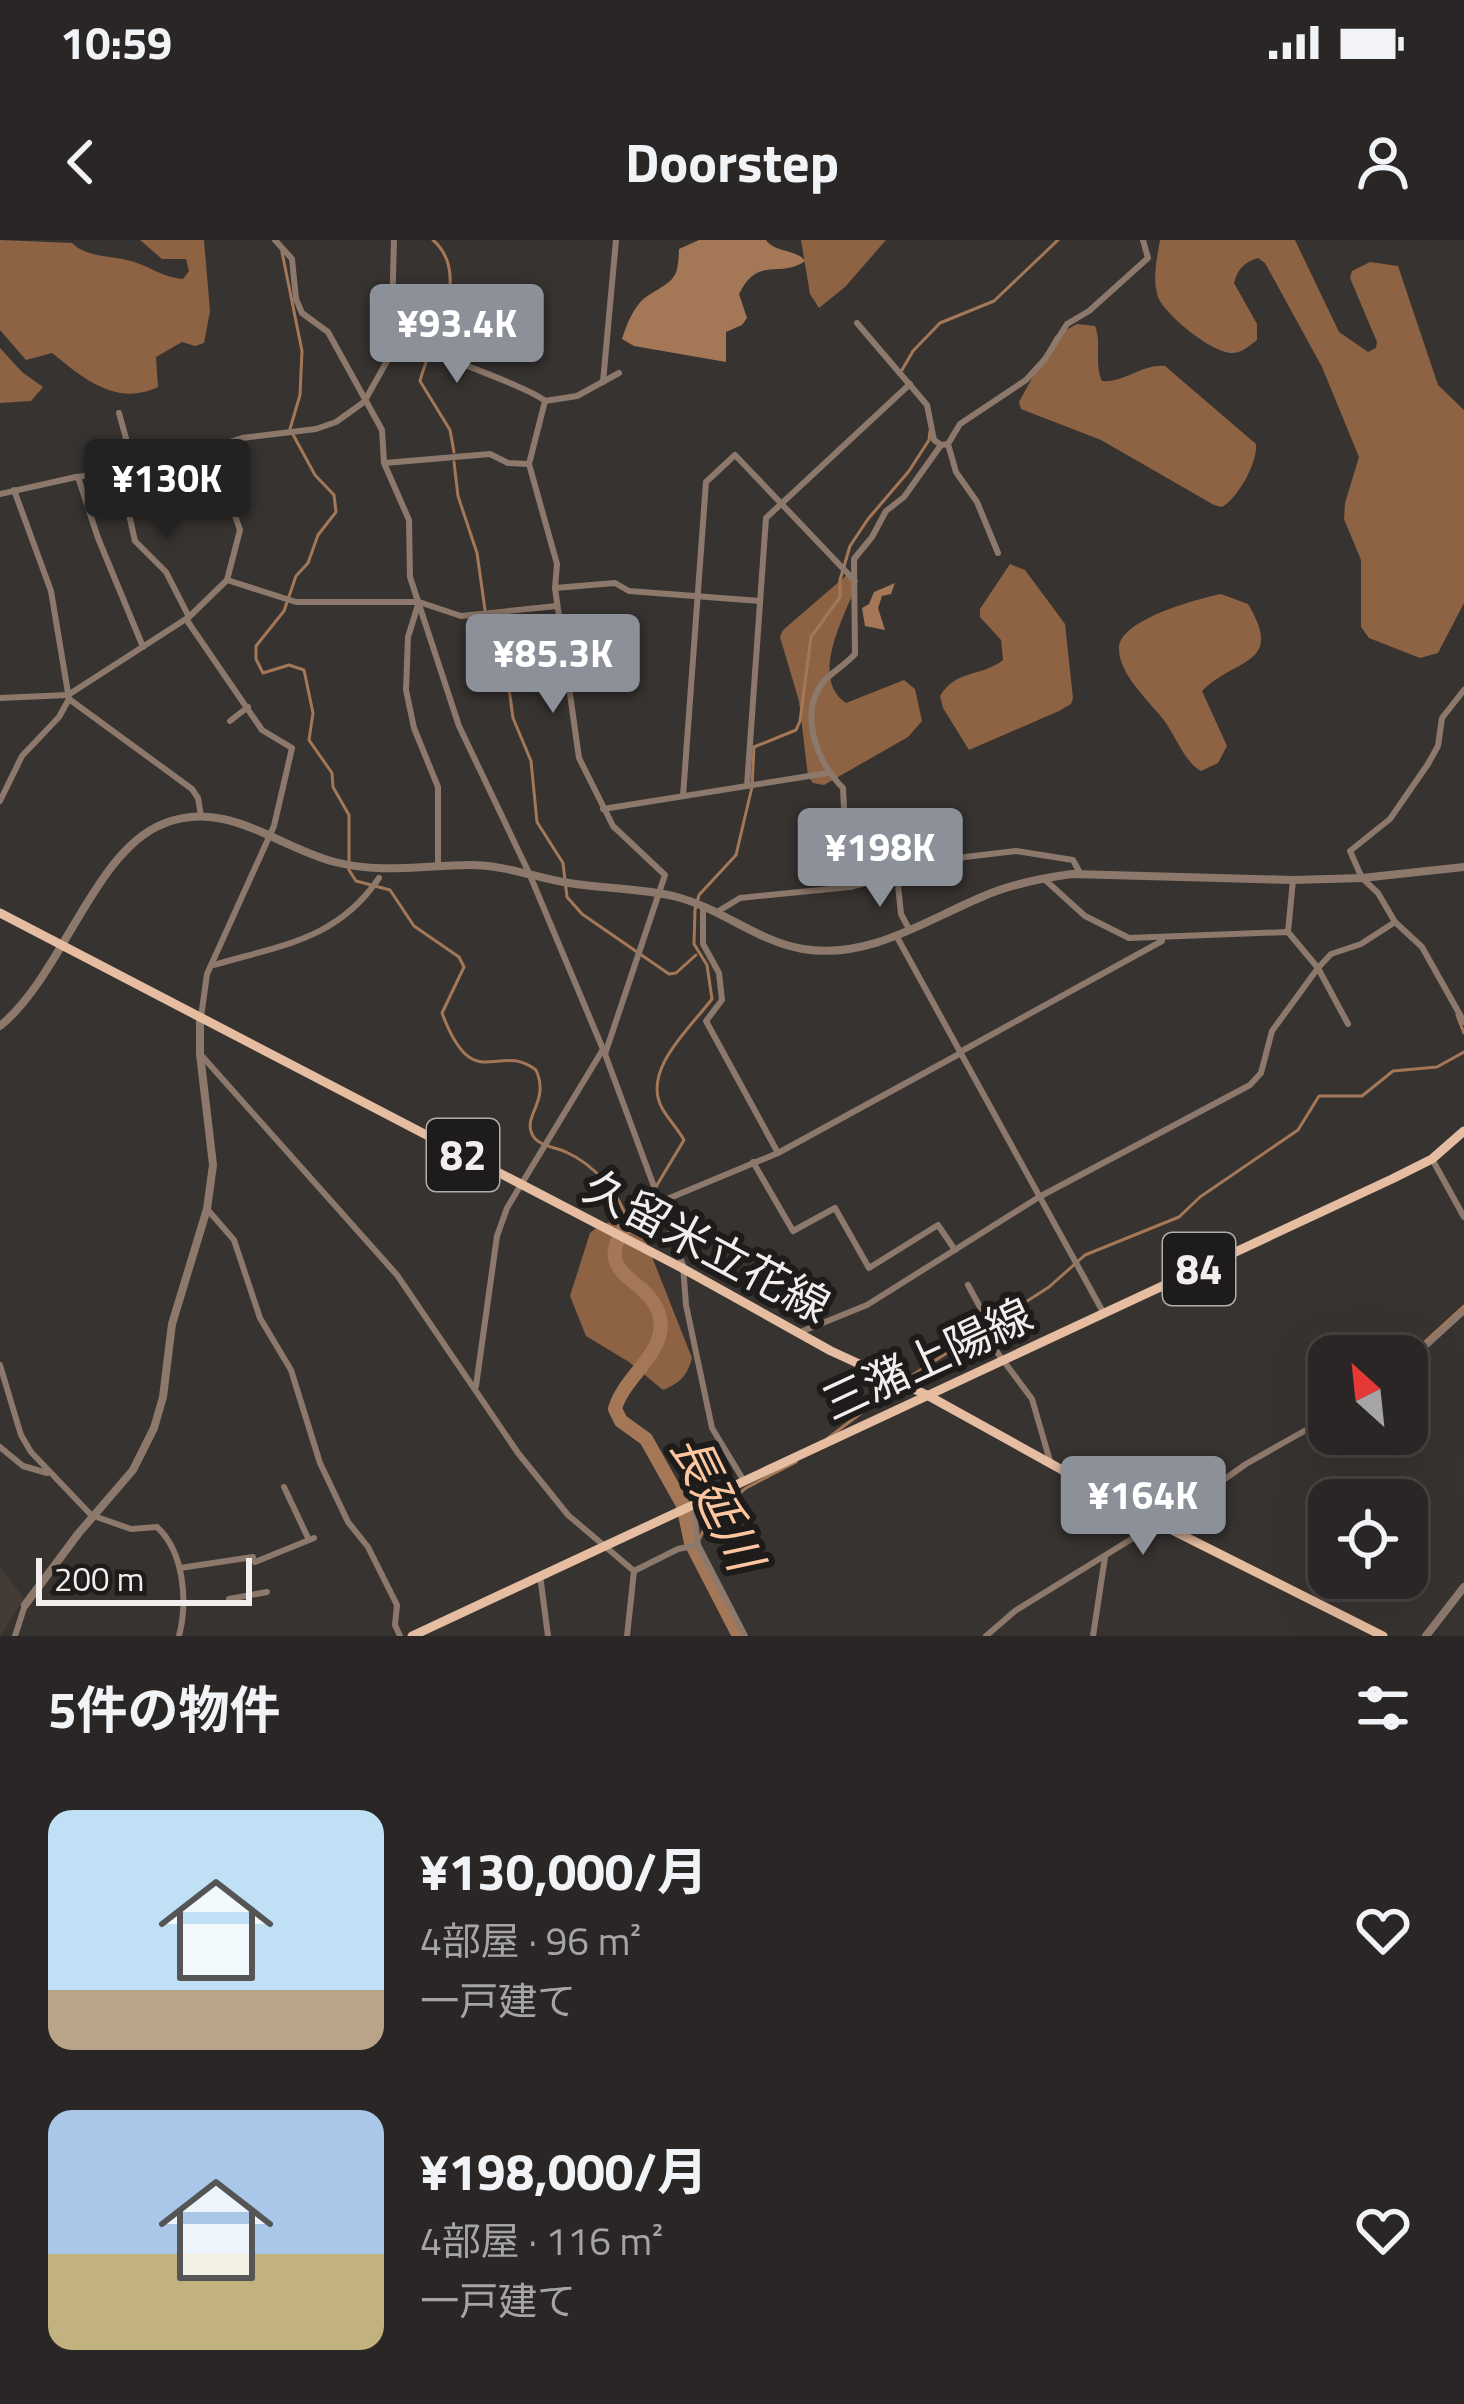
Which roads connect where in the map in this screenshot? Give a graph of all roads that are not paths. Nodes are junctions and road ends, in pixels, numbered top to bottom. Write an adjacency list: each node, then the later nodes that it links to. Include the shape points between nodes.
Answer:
1 (394, 240): 6 (street)
2 (616, 240): 8 (street)
3 (1143, 240): 14 (street, via 1148,258 1066,324 1026,380 960,424)
4 (277, 242): 11 (street, via 292,259 302,313 328,332)
5 (857, 323): 9 (street)
6 (391, 353): 10 (street, via 408,360 430,353); 11 (street)
7 (619, 373): 8 (street)
8 (603, 382): 10 (street)
9 (910, 384): 14 (street, via 927,405 934,440); 22 (street)
10 (544, 401): 16 (street)
11 (364, 402): 13 (street, via 316,428); 15 (street, via 382,430)
12 (118, 413): 17 (street)
13 (229, 442): 17 (street); 25 (street, via 226,488 240,530)
14 (945, 444): 23 (street); 24 (street, via 886,511 854,559)
15 (384, 463): 16 (street, via 490,454); 29 (street, via 409,520 410,578)
16 (529, 464): 26 (street, via 557,565)
17 (135, 471): 18 (street)
18 (120, 474): 19 (street); 31 (street, via 135,541 166,572)
19 (77, 476): 20 (street); 32 (street)
20 (14, 490): 21 (street); 34 (street, via 51,591)
21 (0, 494)
22 (781, 503): 24 (street); 27 (street, via 735,454 706,482); 28 (street, via 766,518)
23 (998, 554)
24 (853, 579): 38 (street, via 855,654 814,698 812,722)
25 (226, 580): 29 (street, via 296,602); 31 (street)
26 (555, 588): 27 (street, via 615,584); 30 (street)
27 (698, 597): 28 (street); 40 (street)
28 (760, 601): 39 (street)
29 (419, 602): 30 (street, via 461,616); 45 (street, via 406,690 438,787); 47 (street, via 459,726)
30 (557, 606): 42 (street, via 579,758)
31 (188, 618): 32 (street); 36 (street)
32 (143, 647): 34 (street)
33 (1464, 690): 52 (street, via 1390,820 1350,851)
34 (69, 697): 35 (street); 41 (street, via 22,756); 43 (street, via 192,789)
35 (0, 698)
36 (248, 707): 37 (street); 44 (street, via 262,730 292,748)
37 (230, 721)
38 (828, 773): 39 (street); 54 (street, via 843,788 837,840)
39 (747, 786): 40 (street)
40 (683, 796): 42 (street)
41 (0, 801)
42 (603, 809): 55 (street, via 665,875)
43 (201, 816): 44 (street); 64 (street, via 159,825 129,846)
44 (271, 836): 45 (street, via 369,870); 65 (street)
45 (438, 868): 47 (street)
46 (1464, 868): 52 (street)
47 (529, 873): 55 (street); 71 (street)
48 (1081, 874): 49 (street, via 1073,860 1016,851); 51 (street); 53 (street)
49 (897, 875): 54 (street); 60 (street)
50 (379, 878): 65 (street, via 337,924)
51 (1043, 878): 60 (street); 63 (street, via 1114,931)
52 (1362, 878): 53 (street); 59 (street)
53 (1293, 880): 61 (street)
54 (850, 887): 58 (street, via 740,898)
55 (660, 893): 56 (street); 71 (street)
56 (698, 904): 58 (street); 75 (street, via 722,1000 706,1022)
57 (0, 913): 64 (main road, 久留米立花線 / 82)
58 (717, 913): 62 (street, via 805,949)
59 (1395, 922): 66 (street); 68 (street, via 1422,947)
60 (910, 931): 62 (street)
61 (1288, 932): 63 (street); 66 (street)
62 (897, 937): 72 (street)
63 (1165, 939): 72 (street)
64 (61, 947): 67 (main road, 久留米立花線 / 82); 70 (street)
65 (214, 965): 67 (street)
66 (1318, 968): 69 (street); 79 (street, via 1272,1031 1262,1073 1250,1085)
67 (200, 1020): 73 (street); 78 (main road, 久留米立花線 / 82)
68 (1464, 1022)
69 (1348, 1024)
70 (0, 1026)
71 (604, 1052): 78 (street); 80 (street)
72 (960, 1053): 75 (street); 79 (street)
73 (200, 1054): 81 (street, via 214,1165); 92 (street, via 397,1275)
74 (1464, 1131): 76 (main road, 三潴上陽線 / 84)
75 (778, 1153): 77 (street)
76 (1432, 1159): 82 (street); 87 (main road, 三潴上陽線 / 84)
77 (753, 1162): 80 (street); 83 (street, via 793,1231 835,1208 869,1268 938,1225)
78 (522, 1185): 84 (main road, 久留米立花線 / 82); 92 (street, via 496,1236)
79 (1039, 1197): 83 (street); 87 (street)
80 (660, 1202): 84 (street)
81 (207, 1209): 103 (street, via 172,1324 154,1429); 117 (street, via 234,1240 260,1318 291,1370 320,1463 397,1605)
82 (1464, 1217)
83 (955, 1250): 88 (street, via 866,1305)
84 (682, 1268): 88 (main road, 久留米立花線 / 82); 98 (street, via 712,1428)
85 (968, 1285): 90 (street, via 988,1340)
86 (1464, 1311): 89 (street)
87 (1104, 1313): 90 (main road, 三潴上陽線 / 84)
88 (798, 1333): 93 (main road, 久留米立花線 / 82)
89 (1428, 1344)
90 (1005, 1359): 93 (main road, 三潴上陽線 / 84); 96 (street, via 1032,1399)
91 (0, 1365): 97 (street, via 21,1436)
92 (475, 1389): 106 (street, via 568,1515)
93 (927, 1395): 96 (main road, 久留米立花線 / 82); 98 (main road, 三潴上陽線 / 84)
94 (1308, 1429): 104 (street)
95 (0, 1447): 97 (street)
96 (1049, 1466): 104 (main road, 久留米立花線 / 82)
97 (50, 1474): 103 (street)
98 (744, 1481): 100 (main road, 三潴上陽線 / 84)
99 (284, 1487): 101 (street)
100 (693, 1505): 105 (street); 106 (main road, 三潴上陽線 / 84)
101 (294, 1508): 102 (street); 108 (street, via 311,1539 255,1560)
102 (280, 1513)
103 (94, 1517): 108 (street, via 131,1529 157,1527); 114 (street)
104 (1158, 1523): 107 (street); 124 (main road, 久留米立花線 / 82)
105 (698, 1545): 109 (street); 121 (street)
106 (605, 1546): 109 (street); 110 (main road, 三潴上陽線 / 84)
107 (1105, 1557): 122 (street); 123 (street)
108 (179, 1568): 116 (street)
109 (634, 1571): 120 (street)
110 (540, 1575): 118 (main road, 三潴上陽線 / 84); 119 (street)
111 (1464, 1587): 125 (street)
112 (267, 1592): 113 (street)
113 (229, 1599)
114 (25, 1605): 115 (street)
115 (15, 1636)
116 (179, 1636)
117 (400, 1636)
118 (412, 1636)
119 (548, 1636)
120 (627, 1636)
121 (745, 1636)
122 (986, 1636)
123 (1093, 1636)
124 (1383, 1636)
125 (1426, 1636)

